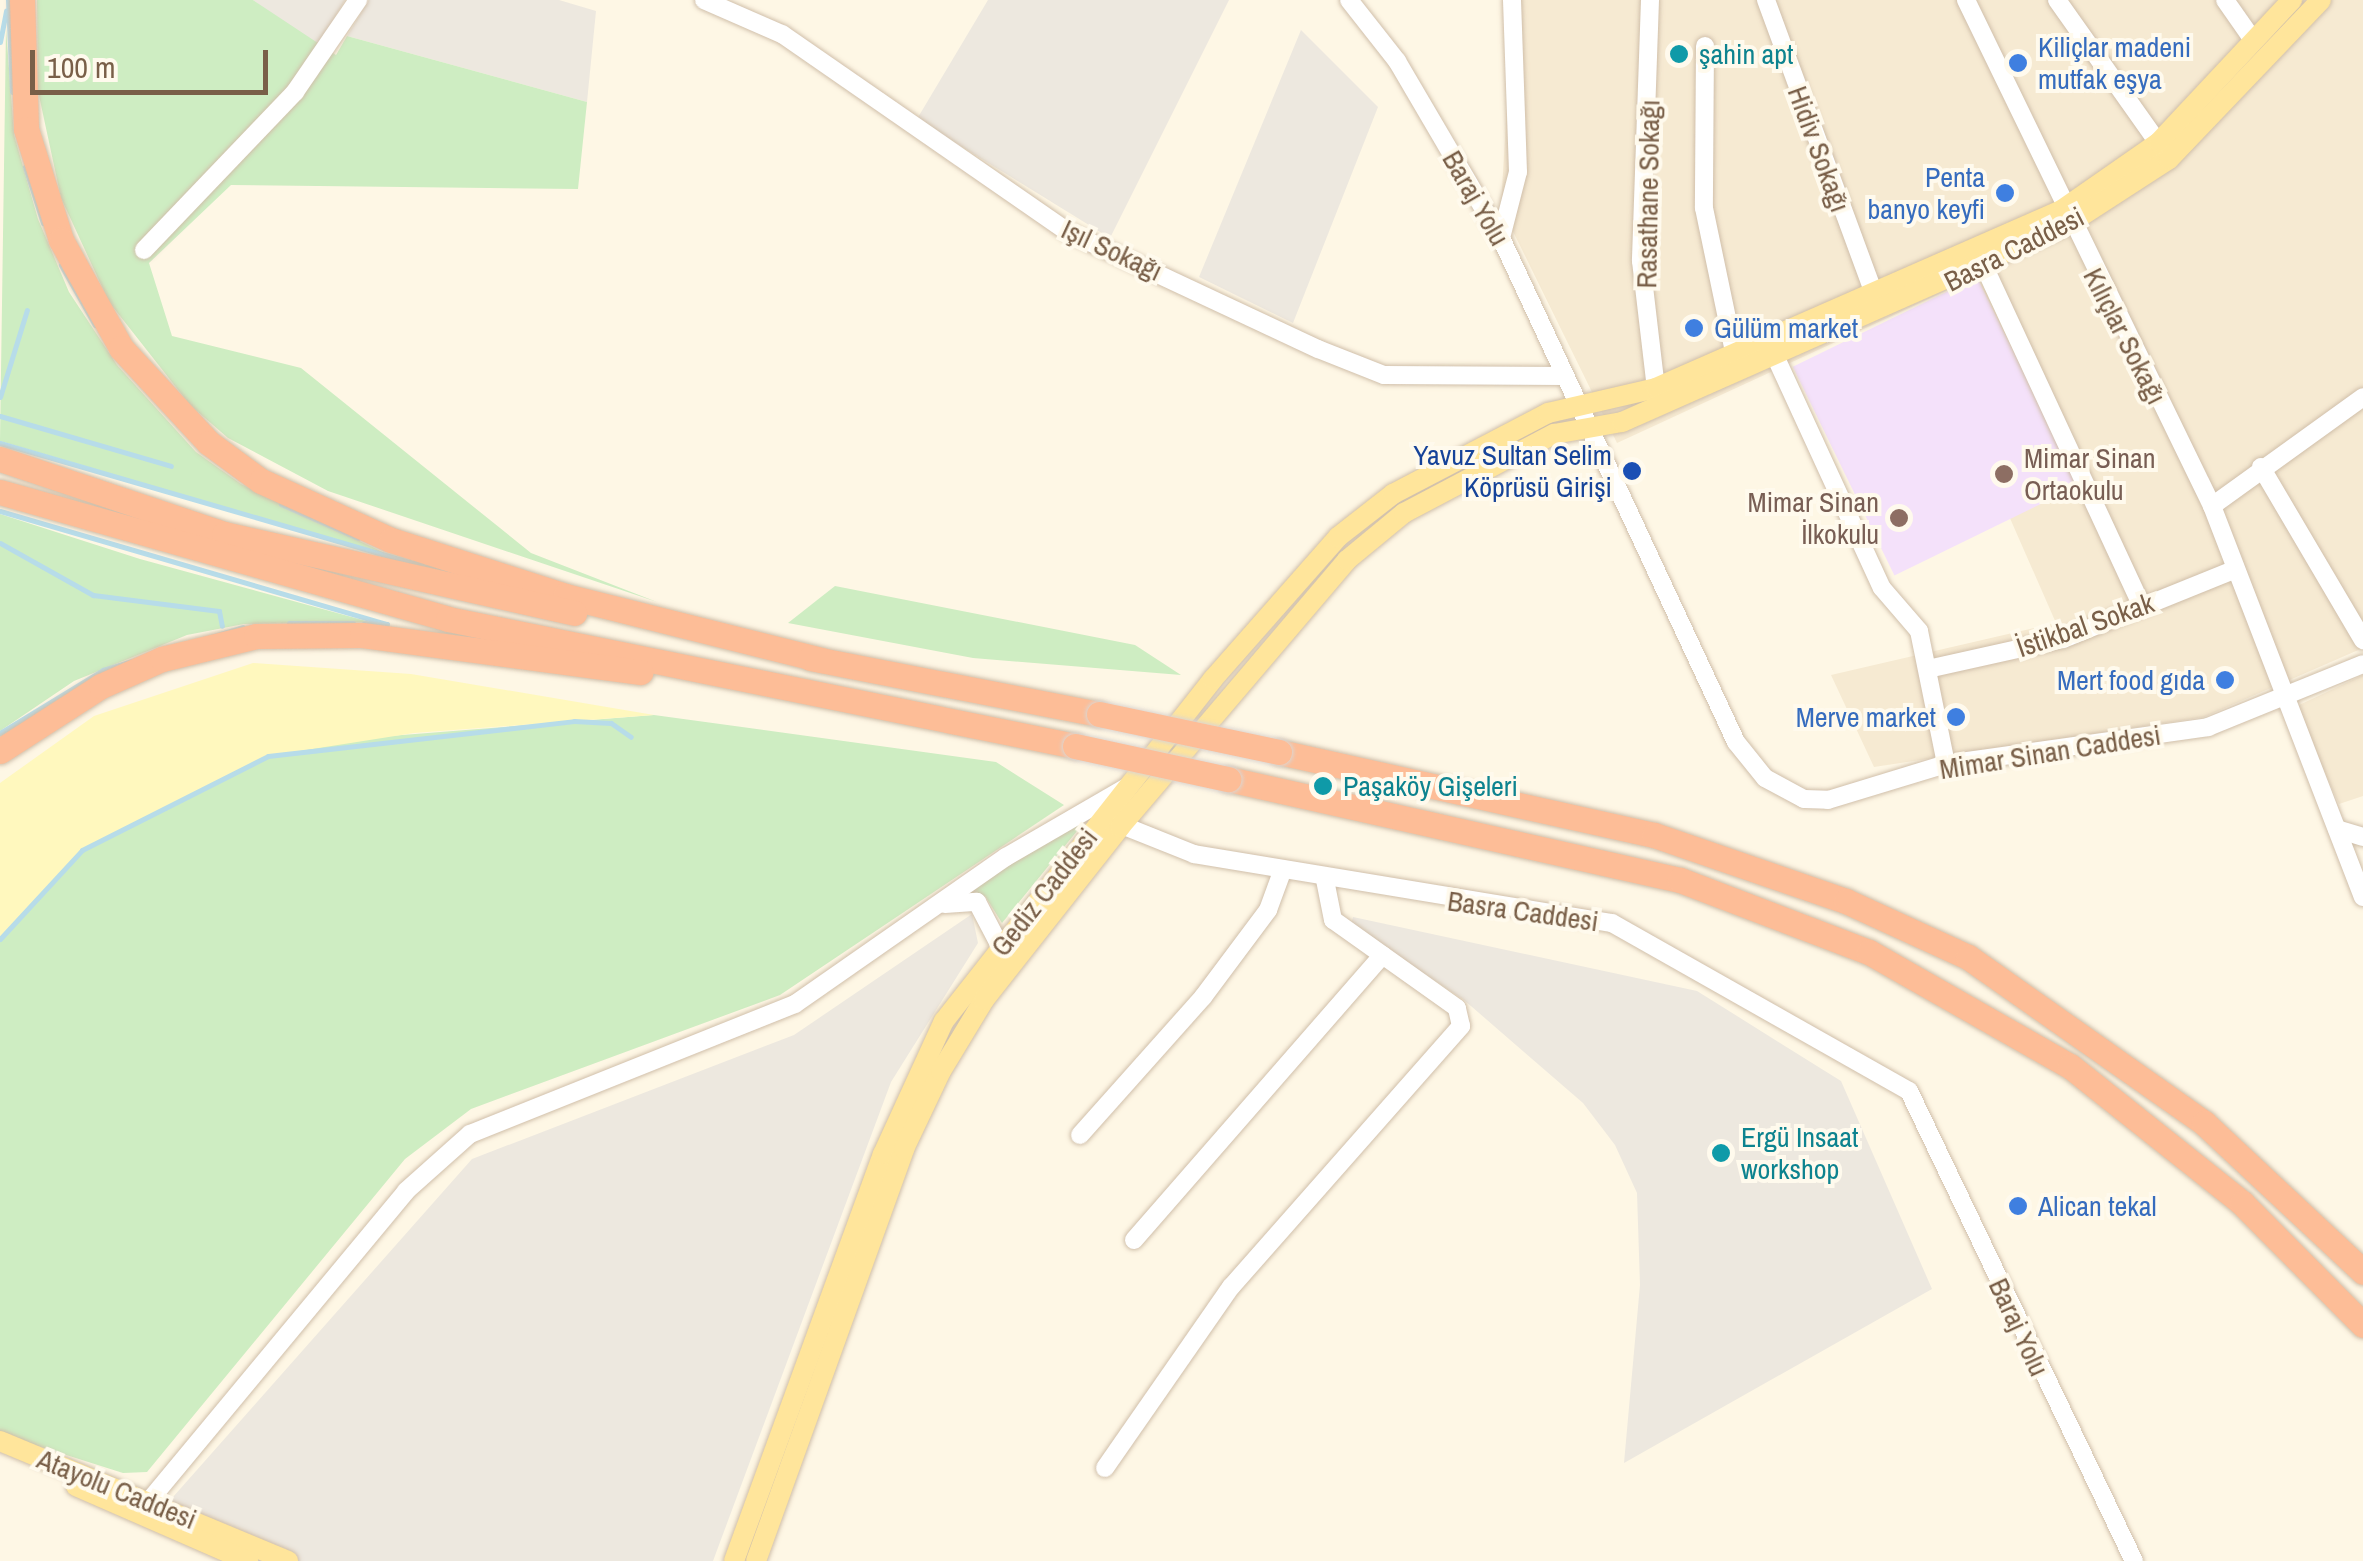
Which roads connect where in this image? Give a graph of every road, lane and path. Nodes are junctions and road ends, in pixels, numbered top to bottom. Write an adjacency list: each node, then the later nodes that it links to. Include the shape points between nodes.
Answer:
1 (22, 0): 35 (highway, via 26,129 61,240 121,348 209,443 261,482 391,540)
2 (358, 0): 18 (street, via 295,92)
3 (704, 0): 23 (street, Işıl Sokağı, via 782,34 1068,232 1318,349 1384,375)
4 (1350, 0): 17 (street, Baraj Yolu, via 1397,61)
5 (1512, 0): 17 (street, via 1518,172)
6 (1650, 0): 24 (street, Rasathane Sokağı, via 1641,261)
7 (1766, 0): 20 (street, Hidiv Sokağı)
8 (1966, 0): 16 (street, Kılıçlar Sokağı)
9 (2057, 0): 15 (street)
10 (2225, 0): 13 (street)
11 (2292, 0): 13 (main road, Basra Caddesi)
12 (2321, 0): 15 (main road, Basra Caddesi)
13 (2253, 40): 15 (main road, Basra Caddesi)
14 (1705, 46): 21 (street, via 1704,208)
15 (2164, 150): 16 (main road, Basra Caddesi)
16 (2066, 217): 19 (main road, Basra Caddesi); 31 (street, Kılıçlar Sokağı)
17 (1501, 238): 23 (street, Baraj Yolu)
18 (144, 250)
19 (1981, 260): 20 (main road, Basra Caddesi); 22 (main road, Basra Caddesi); 33 (street)
20 (1876, 297): 21 (main road, Basra Caddesi)
21 (1735, 357): 24 (main road, Basra Caddesi)
22 (1776, 358): 27 (main road, Basra Caddesi); 37 (street, via 1882,588 1918,631)
23 (1564, 376): 26 (street, Baraj Yolu)
24 (1656, 388): 26 (main road, Basra Caddesi)
25 (2360, 407): 29 (street)
26 (1584, 408): 27 (street, Mimar Sinan Caddesi); 42 (main road, Gediz Caddesi, via 1548,413 1393,494 1338,537)
27 (1592, 429): 41 (street, Mimar Sinan Caddesi, via 1736,742 1766,778 1804,799 1828,800); 43 (main road, Gediz Caddesi, via 1554,434 1455,485 1347,560)
28 (0, 460): 35 (highway, via 224,534)
29 (2261, 467): 31 (street); 34 (street)
30 (0, 492): 38 (highway, via 448,620)
31 (2212, 506): 32 (street, Kılıçlar Sokağı)
32 (2234, 570): 33 (street, İstikbal Sokak); 39 (street, Kılıçlar Sokağı)
33 (2142, 606): 37 (street, İstikbal Sokak, via 2062,639)
34 (2363, 640)
35 (822, 660): 55 (highway, bridge, via 1279,752 1745,862 1846,901 1968,957 2086,1033 2274,1183)
36 (2363, 664): 39 (street, Mimar Sinan Caddesi)
37 (1932, 668): 41 (street)
38 (761, 682): 40 (highway, via 362,635 256,636 116,679); 56 (highway, bridge, via 1593,857 1768,911 1965,999 2085,1078 2242,1203)
39 (2281, 698): 41 (street, Mimar Sinan Caddesi, via 2208,726); 44 (street, Kılıçlar Sokağı)
40 (0, 751)
41 (1946, 764)
42 (1130, 786): 43 (main road, Gediz Caddesi); 49 (street)
43 (1112, 822): 46 (street, Basra Caddesi); 50 (main road, Gediz Caddesi); 64 (main road, Gediz Caddesi, via 941,1071 904,1149)
44 (2337, 828): 45 (street); 48 (street, Kılıçlar Sokağı)
45 (2363, 837)
46 (1282, 872): 47 (street, Basra Caddesi); 53 (street, via 1268,910 1203,997)
47 (1325, 880): 51 (street, via 1333,920); 52 (street, Basra Caddesi, via 1612,924)
48 (2363, 897)
49 (945, 904): 50 (street, via 977,902); 60 (street, via 795,1004 470,1134 406,1191)
50 (1000, 948): 63 (main road, Gediz Caddesi, via 944,1021 884,1154)
51 (1383, 955): 54 (street); 59 (street, via 1458,1008 1461,1026 1231,1287)
52 (1910, 1091): 65 (street, Baraj Yolu)
53 (1080, 1136)
54 (1134, 1240)
55 (2363, 1272)
56 (2363, 1324)
57 (0, 1442): 60 (main road, Atayolu Caddesi)
58 (0, 1455): 60 (main road, Atayolu Caddesi)
59 (1105, 1468)
60 (143, 1507): 61 (main road, Atayolu Caddesi); 62 (main road, Atayolu Caddesi)
61 (248, 1561)
62 (288, 1561)
63 (734, 1561)
64 (756, 1561)
65 (2134, 1561)

